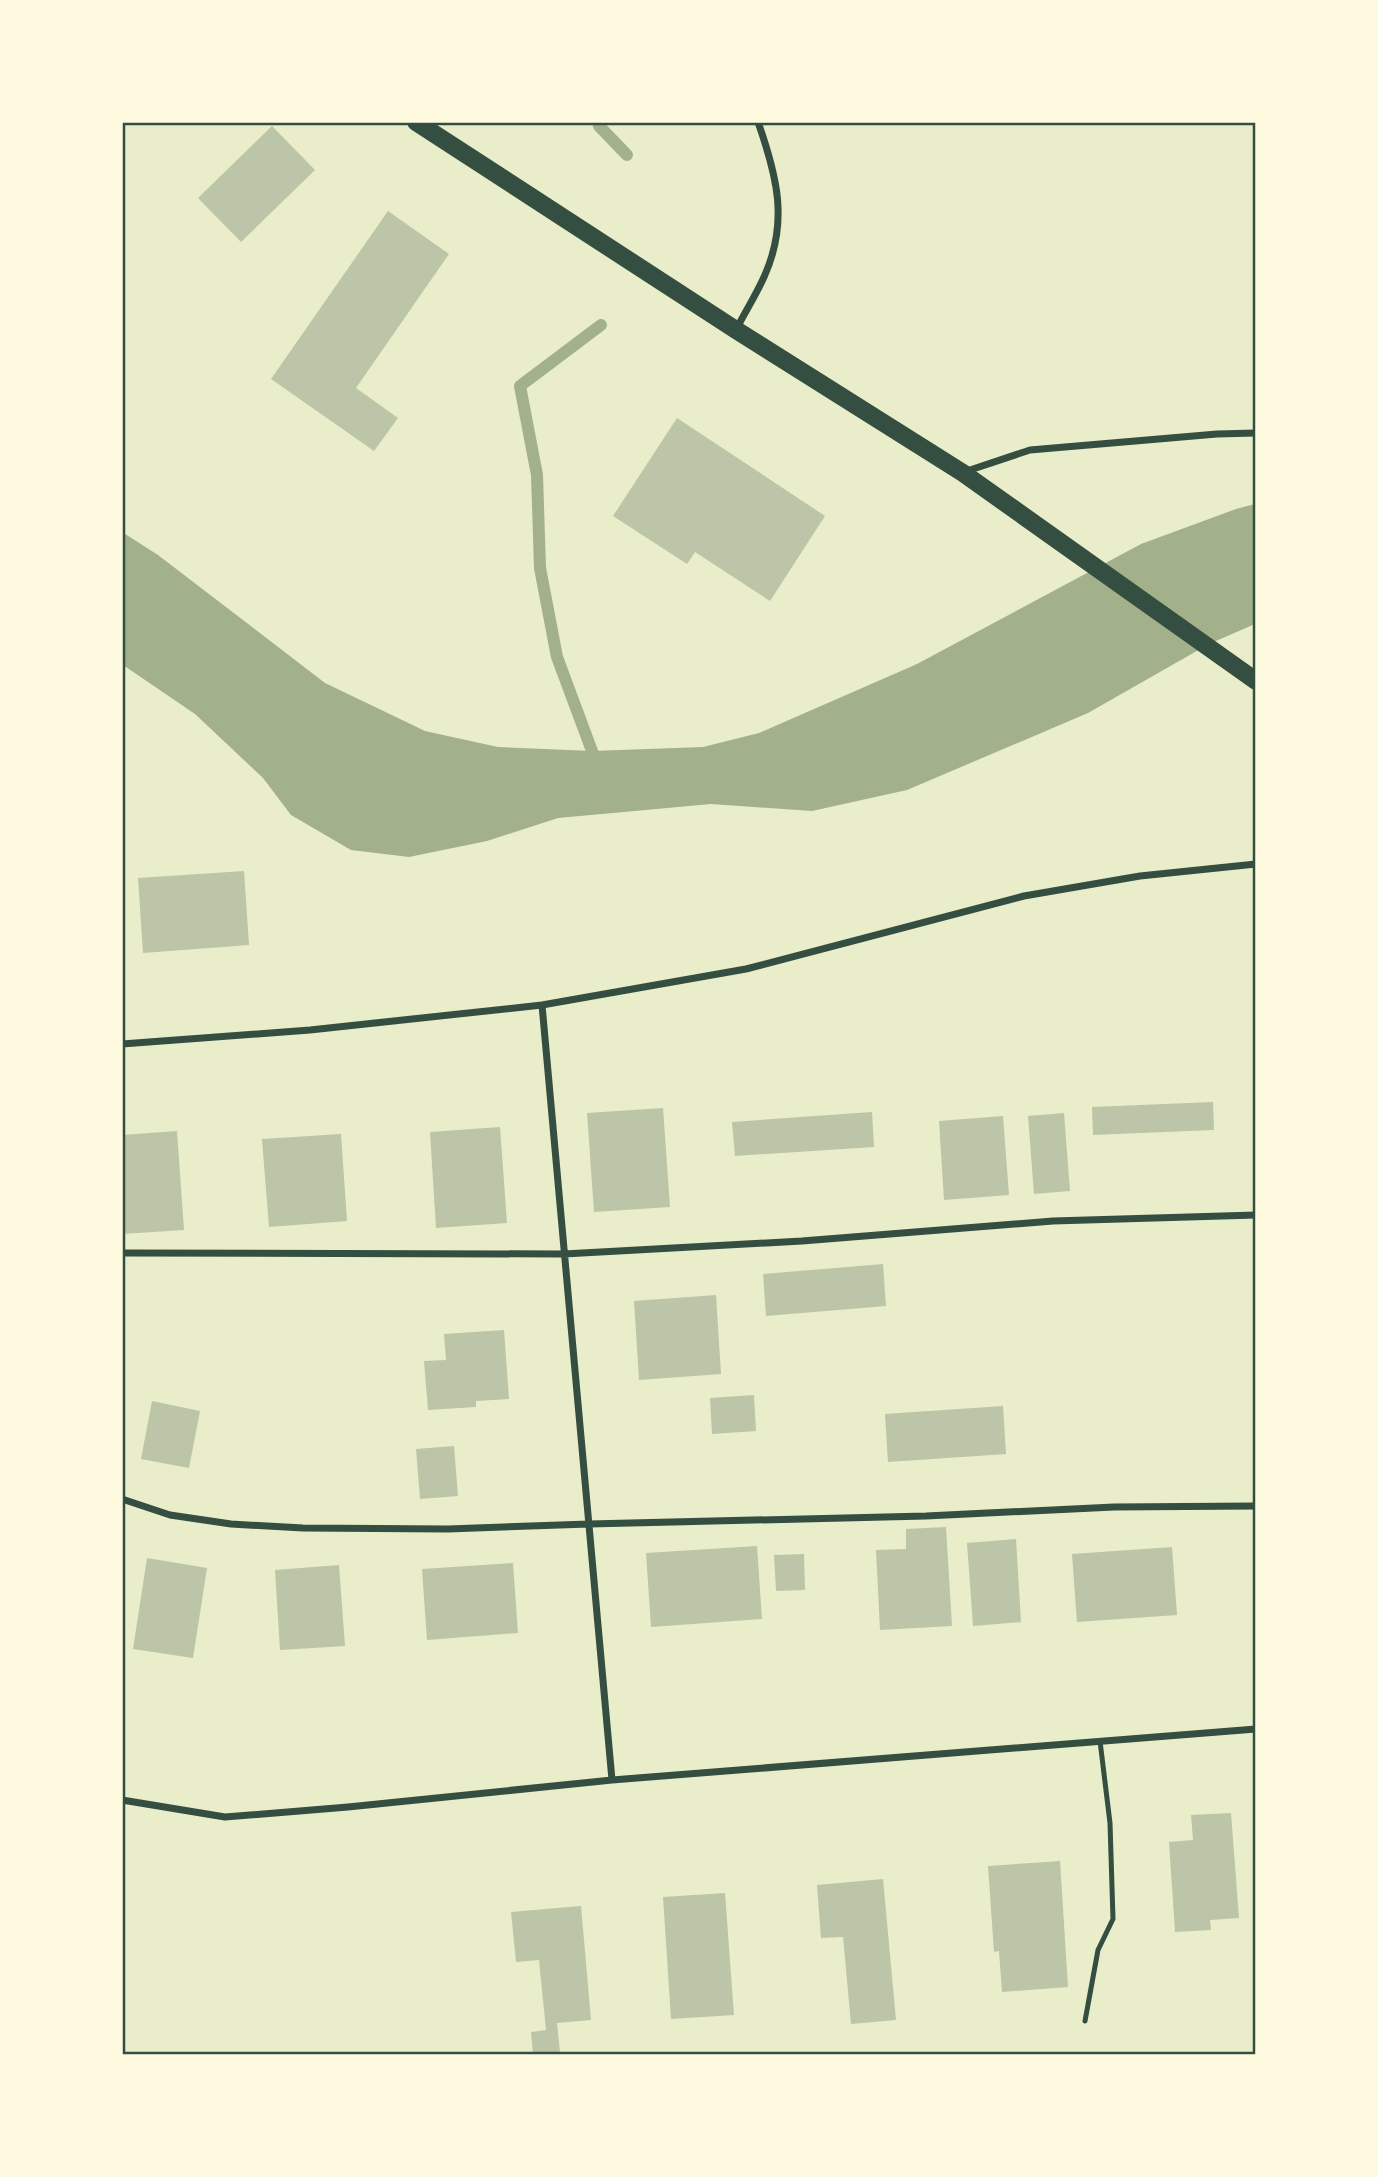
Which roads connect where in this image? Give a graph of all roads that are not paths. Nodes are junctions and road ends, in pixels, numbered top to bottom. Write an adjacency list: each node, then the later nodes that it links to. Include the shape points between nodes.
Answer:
1 (416, 122): 3 (main road)
2 (758, 122): 3 (street, via 778,189 778,233 765,275)
3 (736, 330): 5 (main road)
4 (1255, 433): 5 (street, via 1030,450)
5 (963, 472): 6 (main road)
6 (1255, 681)
7 (1255, 864): 8 (street, via 1140,876 1024,896 746,970)
8 (542, 1005): 9 (street); 12 (street)
9 (122, 1044)
10 (1255, 1215): 12 (street, via 1053,1221)
11 (122, 1253): 12 (street)
12 (564, 1254): 15 (street)
13 (122, 1499): 15 (street, via 170,1515 231,1524 448,1529)
14 (1255, 1506): 15 (street)
15 (589, 1524): 18 (street)
16 (1255, 1729): 17 (street)
17 (1100, 1741): 18 (street); 20 (lane, via 1110,1823 1113,1919 1098,1951)
18 (612, 1780): 19 (street, via 226,1817)
19 (122, 1800)
20 (1084, 2021)

